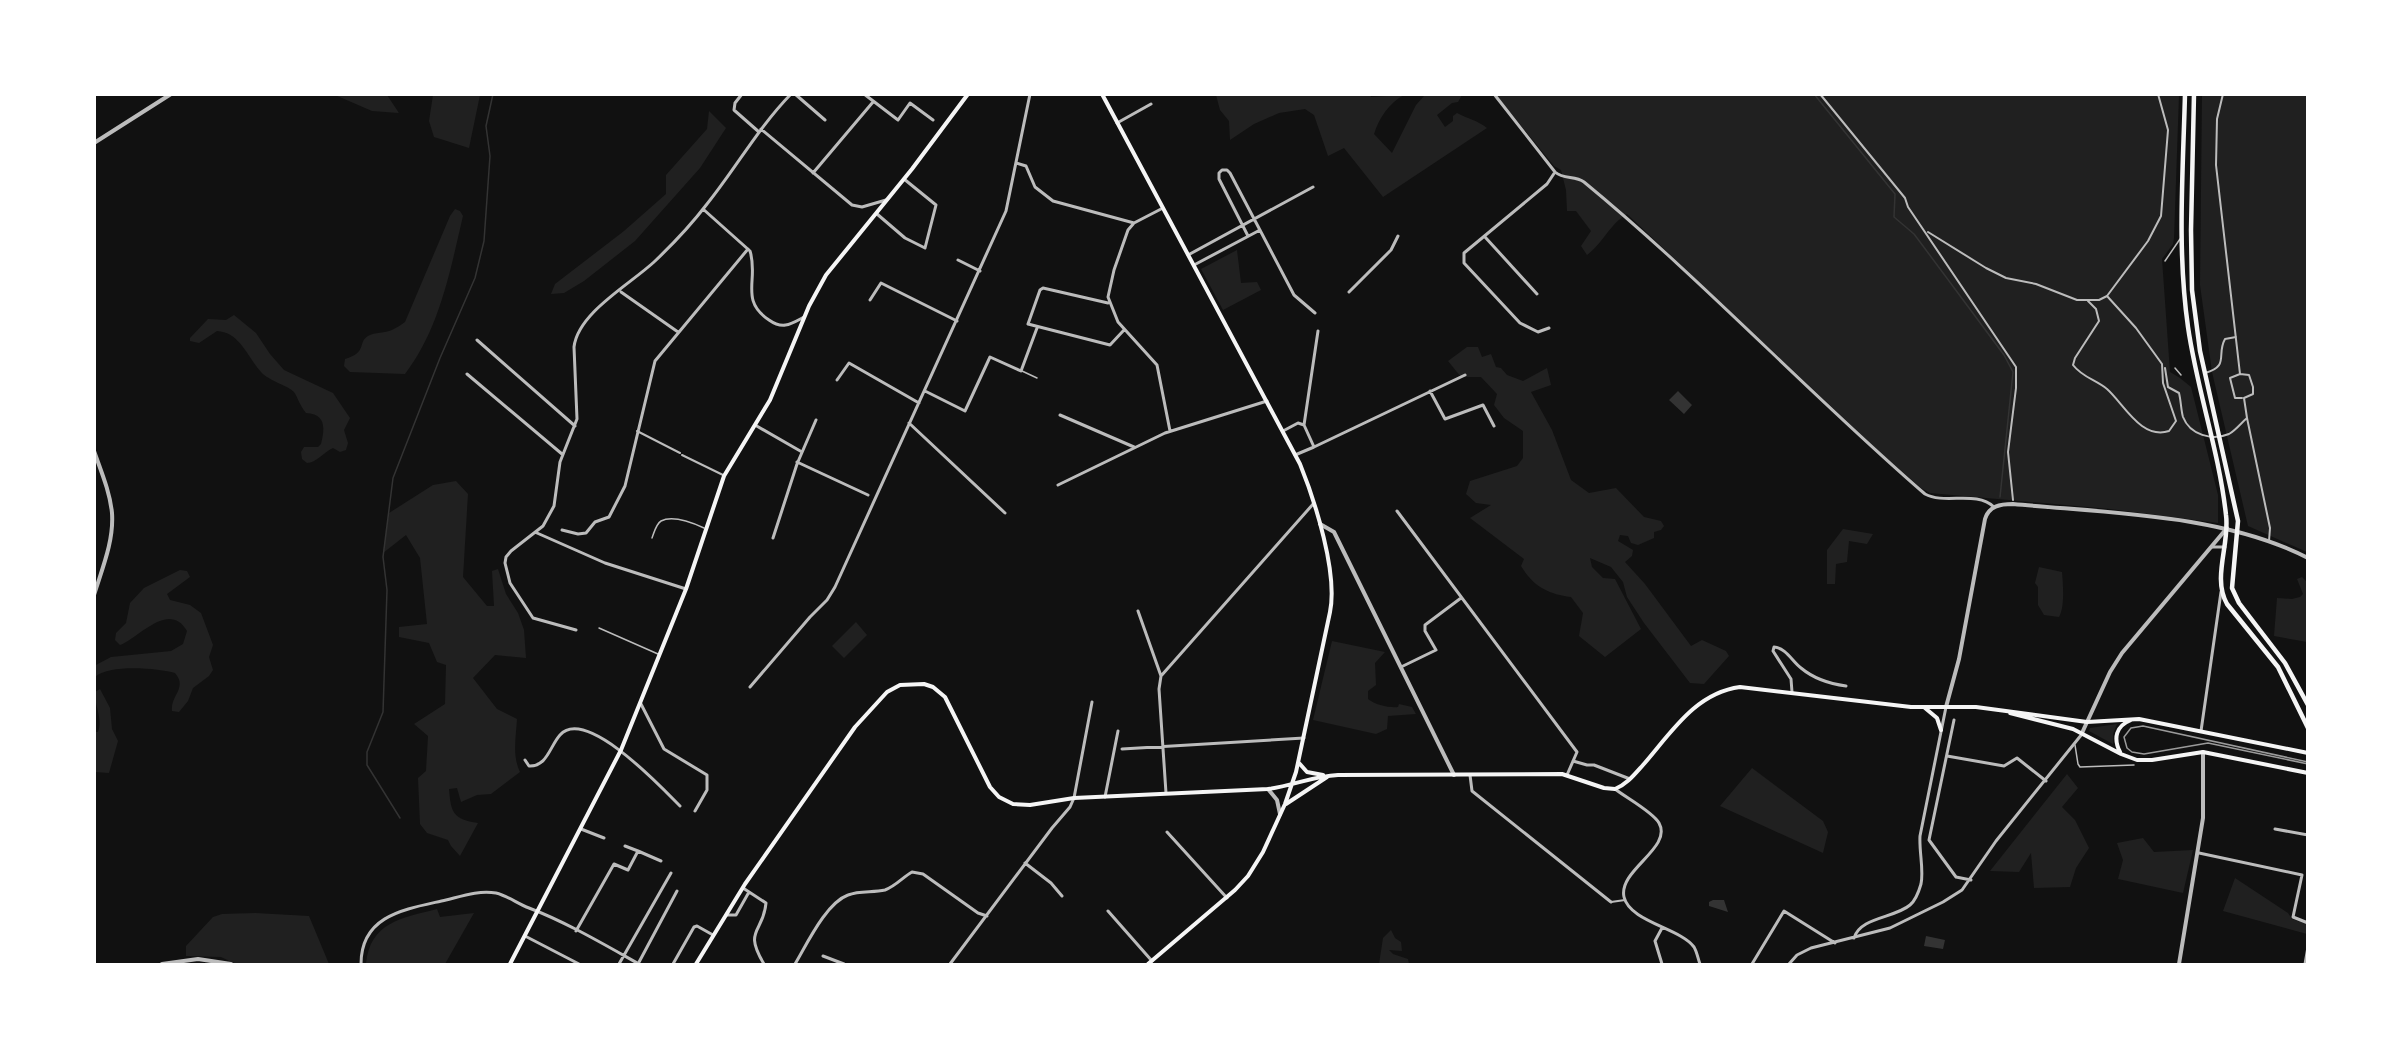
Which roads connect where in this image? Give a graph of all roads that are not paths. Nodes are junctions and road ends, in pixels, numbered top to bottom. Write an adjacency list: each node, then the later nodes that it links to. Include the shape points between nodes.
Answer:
1 (171, 94): 20 (street)
2 (742, 94): 19 (street, via 734,110)
3 (793, 94): 16 (street); 19 (street)
4 (864, 94): 14 (street)
5 (968, 94): 24 (main road)
6 (1030, 94): 21 (street)
7 (1102, 94): 18 (main road)
8 (1494, 94): 22 (street)
9 (1820, 94): 34 (street, via 1892,181)
10 (2158, 94): 48 (street, via 2168,130 2162,212 2148,241)
11 (2185, 94): 37 (main road)
12 (2194, 94): 67 (main road, via 2191,264)
13 (2223, 94): 60 (street, via 2217,119 2216,165)
14 (873, 102): 17 (street, via 898,120 910,103); 23 (street)
15 (1151, 104): 18 (street)
16 (825, 120)
17 (933, 120)
18 (1117, 123): 27 (main road)
19 (760, 130): 23 (street); 28 (street)
20 (94, 143)
21 (1016, 163): 31 (street, via 1027,167 1035,187 1053,201); 44 (street, via 1006,211)
22 (1555, 172): 38 (street, via 1548,184); 103 (street, via 1581,179 1924,494 1984,501)
23 (813, 173): 26 (street, via 853,205 862,207)
24 (904, 179): 26 (main road); 29 (street, via 936,205 925,248 905,238)
25 (1313, 187): 30 (street)
26 (888, 200): 29 (main road)
27 (1162, 208): 31 (street); 40 (main road)
28 (703, 209): 39 (street); 45 (street, via 657,259)
29 (876, 214): 53 (main road, via 823,279)
30 (1254, 218): 32 (street); 32 (street, via 1230,173 1222,170 1219,179); 33 (street)
31 (1134, 223): 51 (street, via 1119,253)
32 (1243, 224): 35 (street); 40 (street)
33 (1260, 230): 35 (street); 52 (street, via 1294,295)
34 (1925, 230): 50 (street, via 2006,278); 101 (street, via 2016,367 2008,452)
35 (1248, 236): 43 (street)
36 (1398, 236): 46 (street, via 1391,250)
37 (2181, 236): 42 (lane); 107 (main road, via 2188,327)
38 (1485, 237): 47 (street); 56 (street, via 1464,253 1464,262 1521,324 1535,331)
39 (748, 249): 53 (street, via 756,309 781,326); 59 (street)
40 (1187, 256): 43 (main road)
41 (958, 260): 44 (street)
42 (2165, 261)
43 (1192, 266): 77 (main road)
44 (980, 271): 54 (street)
45 (620, 291): 59 (street); 85 (street, via 591,312 576,337)
46 (1348, 292)
47 (1537, 294)
48 (2107, 296): 50 (street); 62 (street)
49 (870, 300): 54 (street, via 881,283)
50 (2087, 301): 62 (street, via 2096,309 2099,321 2073,365 2104,387 2147,429 2161,433 2169,431 2176,421 2163,383)
51 (1109, 303): 55 (street, via 1042,288 1028,322); 57 (street)
52 (1315, 313)
53 (804, 317): 83 (main road, via 776,387)
54 (957, 321): 74 (street)
55 (1037, 328): 57 (street, via 1110,345); 65 (street)
56 (1550, 328)
57 (1124, 330): 88 (street, via 1157,365)
58 (1318, 331): 84 (street)
59 (678, 332): 87 (street, via 653,365)
60 (2236, 337): 67 (street, via 2225,339 2220,365); 69 (street)
61 (477, 340): 85 (street)
62 (2162, 364): 63 (street)
63 (2165, 368): 66 (street); 80 (street, via 2168,387 2180,393 2184,418 2193,430 2216,437 2228,434)
64 (2175, 368): 71 (lane)
65 (1021, 371): 72 (lane); 74 (street, via 990,357 965,411)
66 (2170, 371)
67 (2205, 373): 111 (main road, via 2235,501)
68 (467, 374): 94 (street)
69 (2240, 374): 76 (street, via 2249,375 2253,387 2253,394); 76 (street, via 2230,378 2231,386 2235,398)
70 (1464, 375): 75 (street)
71 (2181, 375)
72 (1037, 378)
73 (837, 380): 78 (street, via 849,363)
74 (925, 392): 78 (street)
75 (1430, 392): 86 (street, via 1444,418 1483,405); 91 (street)
76 (2244, 398): 80 (street)
77 (1268, 401): 88 (street); 89 (main road)
78 (919, 403): 82 (street)
79 (1060, 415): 90 (street)
80 (2247, 418): 114 (street, via 2270,528)
81 (816, 420): 93 (street)
82 (909, 423): 100 (street); 105 (street)
83 (755, 425): 93 (street); 97 (main road)
84 (1304, 425): 89 (street, via 1298,423); 91 (street)
85 (575, 426): 94 (street)
86 (1494, 426)
87 (637, 431): 97 (street); 109 (street, via 625,486 609,517 595,522 586,533)
88 (1170, 431): 90 (street)
89 (1283, 431): 95 (main road)
90 (1134, 447): 98 (street)
91 (1314, 447): 95 (street)
92 (94, 451): 120 (street, via 111,503 112,521)
93 (802, 452): 96 (street)
94 (562, 455): 110 (street, via 554,506)
95 (1295, 455): 102 (main road)
96 (797, 462): 99 (street); 113 (street)
97 (724, 476): 108 (main road)
98 (1059, 485)
99 (868, 495): 100 (street)
100 (875, 498): 129 (street, via 832,593)
101 (2013, 500)
102 (1314, 503): 106 (main road); 127 (street)
103 (1994, 507): 107 (street, via 2013,504); 134 (street, via 1985,519)
104 (1397, 511): 121 (street)
105 (1005, 513)
106 (1319, 524): 126 (street, via 1333,531); 145 (main road, via 1332,599)
107 (2227, 528): 111 (street); 115 (main road); 116 (street)
108 (708, 529): 112 (lane, via 687,521 662,520); 118 (main road)
109 (562, 530)
110 (537, 532): 118 (street, via 612,565); 124 (street, via 506,557 507,577 533,618)
111 (2238, 532): 114 (street); 133 (main road, via 2232,588 2278,653)
112 (652, 538)
113 (772, 538)
114 (2269, 541): 117 (street)
115 (2225, 547): 116 (street); 119 (main road)
116 (2209, 548): 139 (street, via 2122,653)
117 (2307, 558)
118 (686, 590): 125 (main road)
119 (2221, 592): 140 (main road, via 2278,667); 143 (street)
120 (94, 595)
121 (1461, 598): 126 (street, via 1425,625 1436,650); 156 (street, via 1577,752)
122 (1138, 611): 127 (street)
123 (599, 628): 125 (lane)
124 (576, 630)
125 (660, 655): 132 (main road)
126 (1401, 667): 160 (street)
127 (1161, 676): 147 (street)
128 (1846, 686): 130 (street, via 1810,674 1774,647 1792,680)
129 (750, 687)
130 (1792, 692): 135 (main road); 163 (main road, via 1740,687 1709,696 1693,708)
131 (1092, 702): 170 (street)
132 (641, 704): 149 (main road); 173 (street, via 664,749 707,775 707,790)
133 (2307, 705)
134 (1946, 707): 135 (main road); 136 (main road); 141 (street)
135 (1924, 708): 141 (main road, via 1936,717)
136 (2004, 711): 139 (main road); 144 (main road)
137 (2135, 719): 139 (main road); 143 (main road); 152 (main road, via 2118,730 2116,741)
138 (1954, 720): 153 (street)
139 (2087, 723): 144 (street)
140 (2307, 728)
141 (1941, 730): 203 (street, via 1920,836 1922,878 1918,893 1909,906 1865,926)
142 (1118, 731): 169 (street)
143 (2201, 731): 151 (main road)
144 (2082, 733): 146 (street); 152 (main road)
145 (1304, 738): 147 (street); 155 (main road)
146 (2075, 744): 157 (lane, via 2080,766); 164 (street)
147 (1163, 747): 148 (street); 168 (street)
148 (1122, 749)
149 (621, 750): 154 (street, via 573,729 561,734 541,763 529,766); 172 (street); 175 (main road)
150 (2203, 752): 152 (main road, via 2145,760); 158 (main road); 227 (street, via 2203,818)
151 (2307, 753)
152 (2121, 754)
153 (1947, 756): 164 (street, via 2004,766 2018,758); 186 (street, via 1930,841 1956,877)
154 (525, 760)
155 (1299, 761): 159 (main road, via 1307,772); 165 (main road)
156 (1573, 761): 162 (street); 163 (street)
157 (2134, 765)
158 (2307, 773)
159 (1330, 775): 160 (main road); 165 (main road); 171 (main road)
160 (1454, 775): 161 (main road)
161 (1470, 775): 162 (main road); 193 (street, via 1472,791)
162 (1567, 775): 167 (main road)
163 (1630, 779): 167 (main road)
164 (2046, 781): 186 (street, via 1996,841)
165 (1293, 785): 166 (main road); 171 (main road)
166 (1268, 789): 168 (main road); 174 (street, via 1276,798)
167 (1615, 789): 192 (street, via 1656,819 1660,831 1657,843 1627,880)
168 (1166, 794): 169 (main road)
169 (1105, 797): 170 (main road)
170 (1074, 798): 184 (street); 187 (main road, via 1025,805 1005,801 988,784 945,697 929,685 903,684 887,692 855,727)
171 (1285, 804): 174 (main road)
172 (680, 806)
173 (695, 811)
174 (1280, 814): 191 (main road, via 1256,863)
175 (581, 829): 179 (street); 194 (main road)
176 (2275, 830): 178 (street)
177 (1167, 832): 191 (street)
178 (2307, 836)
179 (604, 838)
180 (625, 846): 181 (street)
181 (638, 851): 183 (street); 200 (street, via 628,870 614,864)
182 (2199, 853): 198 (street, via 2302,875 2294,917)
183 (661, 861)
184 (1025, 863): 190 (street); 197 (street)
185 (671, 873): 206 (street)
186 (1971, 880): 203 (street, via 1958,893 1929,910)
187 (742, 888): 189 (street); 196 (main road)
188 (676, 891): 215 (street)
189 (749, 892): 196 (street, via 736,915); 218 (street, via 766,904 753,938)
190 (1062, 896)
191 (1227, 898): 208 (main road)
192 (1625, 900): 193 (street); 199 (street, via 1633,911)
193 (1611, 902)
194 (537, 910): 200 (street); 202 (main road); 211 (street, via 499,894 483,892 406,909 388,917 369,933 362,948)
195 (1108, 911): 208 (street)
196 (726, 915): 201 (main road)
197 (987, 916): 219 (street, via 923,874 913,872 886,890 845,896 824,916); 221 (street)
198 (2307, 923)
199 (1662, 928): 223 (street, via 1655,941); 224 (street, via 1692,945)
200 (576, 931): 206 (street)
201 (713, 935): 216 (street, via 694,926); 217 (main road)
202 (525, 936): 212 (main road); 213 (street)
203 (1854, 938): 204 (street)
204 (1835, 943): 225 (street, via 1784,911); 226 (street, via 1802,953)
205 (2307, 947): 228 (street)
206 (624, 956): 214 (street); 215 (street)
207 (823, 956): 220 (street)
208 (1152, 961): 222 (main road)
209 (162, 964): 210 (street, via 198,959)
210 (231, 964)
211 (361, 964)
212 (510, 964)
213 (579, 964)
214 (619, 964)
215 (639, 964)
216 (674, 964)
217 (696, 964)
218 (764, 964)
219 (795, 964)
220 (844, 964)
221 (952, 964)
222 (1148, 964)
223 (1662, 964)
224 (1700, 964)
225 (1752, 964)
226 (1789, 964)
227 (2179, 964)
228 (2305, 964)

